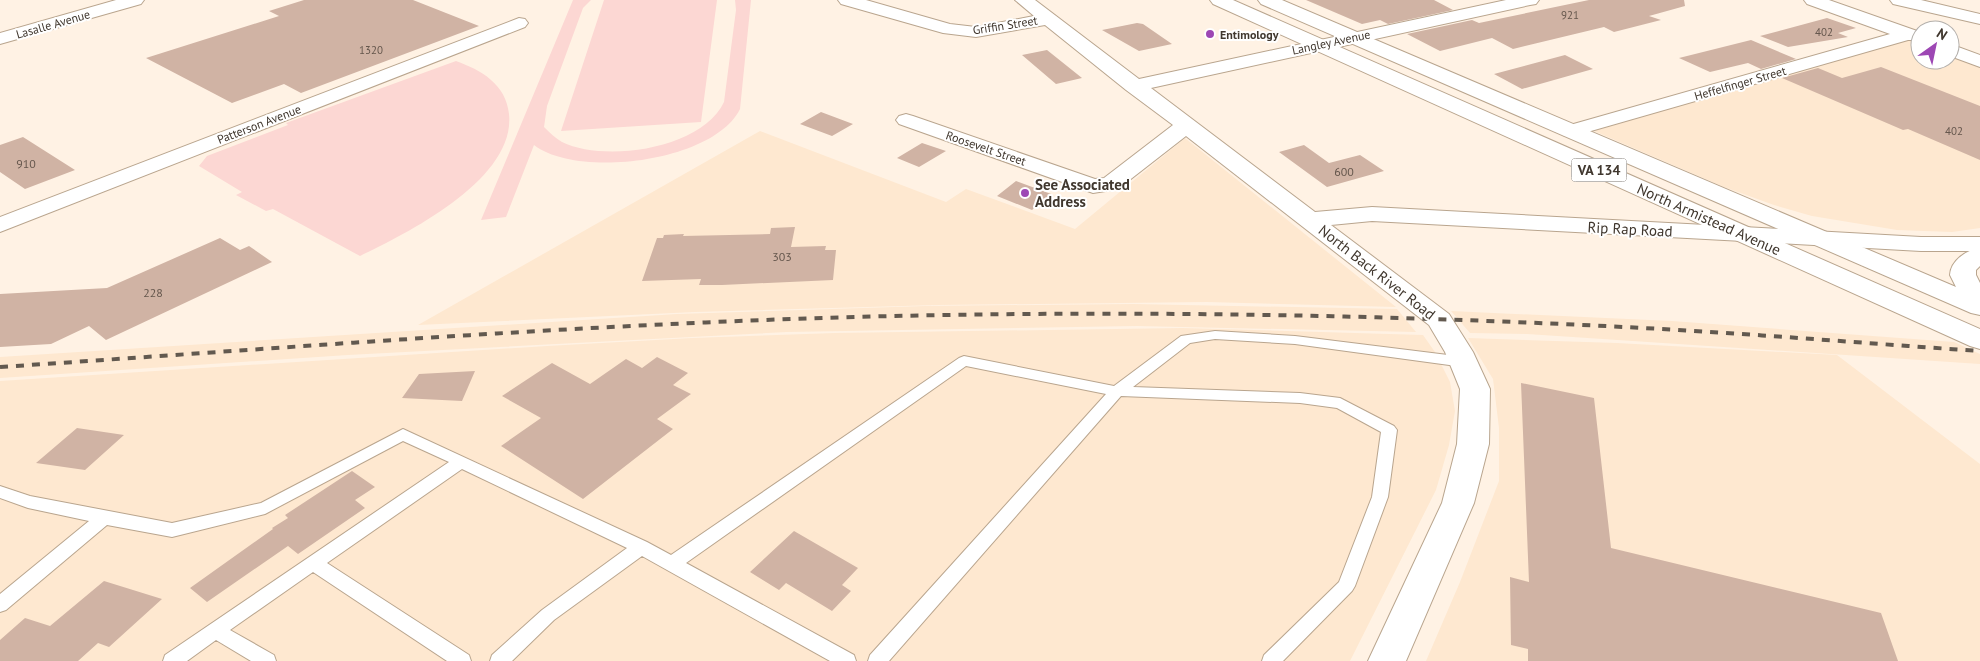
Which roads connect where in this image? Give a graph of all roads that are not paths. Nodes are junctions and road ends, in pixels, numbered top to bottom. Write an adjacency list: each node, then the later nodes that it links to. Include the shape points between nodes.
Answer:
1 (135, 0): 17 (main road, Lasalle Avenue)
2 (847, 0): 11 (main road, Griffin Street, via 948,30 976,32)
3 (1024, 0): 11 (main road, North Back River Road)
4 (1219, 0): 18 (main road, North Armistead Avenue / VA 134)
5 (1267, 0): 15 (main road, North Armistead Avenue / VA 134)
6 (1530, 0): 15 (main road, Langley Avenue)
7 (1813, 0): 14 (main road)
8 (1899, 0): 12 (main road)
9 (1956, 0): 10 (main road)
10 (1980, 4)
11 (1048, 19): 21 (main road, North Back River Road)
12 (1980, 19)
13 (519, 23): 25 (main road, Patterson Avenue)
14 (1910, 34)
15 (1353, 37): 18 (main road, Langley Avenue); 24 (main road, North Armistead Avenue / VA 134)
16 (1910, 37): 24 (main road, Heffelfinger Street)
17 (0, 40)
18 (1319, 44): 21 (main road, Langley Avenue); 27 (main road, North Armistead Avenue / VA 134)
19 (1960, 54): 20 (main road)
20 (1980, 61)
21 (1133, 86): 23 (main road, North Back River Road)
22 (906, 120): 23 (main road, Roosevelt Street, via 1093,186 1110,184)
23 (1187, 125): 26 (main road, North Back River Road)
24 (1570, 131): 28 (main road, North Armistead Avenue / VA 134)
25 (5, 217)
26 (1310, 220): 27 (main road, Rip Rap Road, via 1372,214); 34 (main road, North Back River Road, via 1439,320)
27 (1743, 234): 28 (main road, Rip Rap Road); 33 (main road, North Armistead Avenue / VA 134)
28 (1821, 239): 29 (main road, Rip Rap Road); 32 (main road, North Armistead Avenue / VA 134)
29 (1980, 244)
30 (1980, 256): 31 (main road, via 1965,265 1962,271 1970,289)
31 (1980, 298)
32 (1980, 307)
33 (1980, 340)
34 (1464, 362): 35 (lane, via 1295,340 1216,335 1186,339); 51 (main road, North Back River Road, via 1475,389 1473,444 1467,469 1458,503)
35 (1117, 391): 41 (lane, via 964,361); 49 (lane); 50 (lane, via 1300,398 1340,403 1389,430 1380,497 1346,586)
36 (461, 462): 38 (lane, via 403,434 265,508 172,530); 39 (lane); 40 (lane)
37 (0, 492): 38 (lane, via 28,502)
38 (104, 518): 42 (lane)
39 (640, 547): 41 (lane); 47 (lane, via 548,616)
40 (313, 562): 43 (lane); 46 (lane)
41 (672, 564): 48 (lane)
42 (0, 606)
43 (215, 630): 44 (lane); 45 (lane)
44 (172, 661)
45 (267, 661)
46 (462, 661)
47 (499, 661)
48 (847, 661)
49 (877, 661)
50 (1271, 661)
51 (1387, 661)

